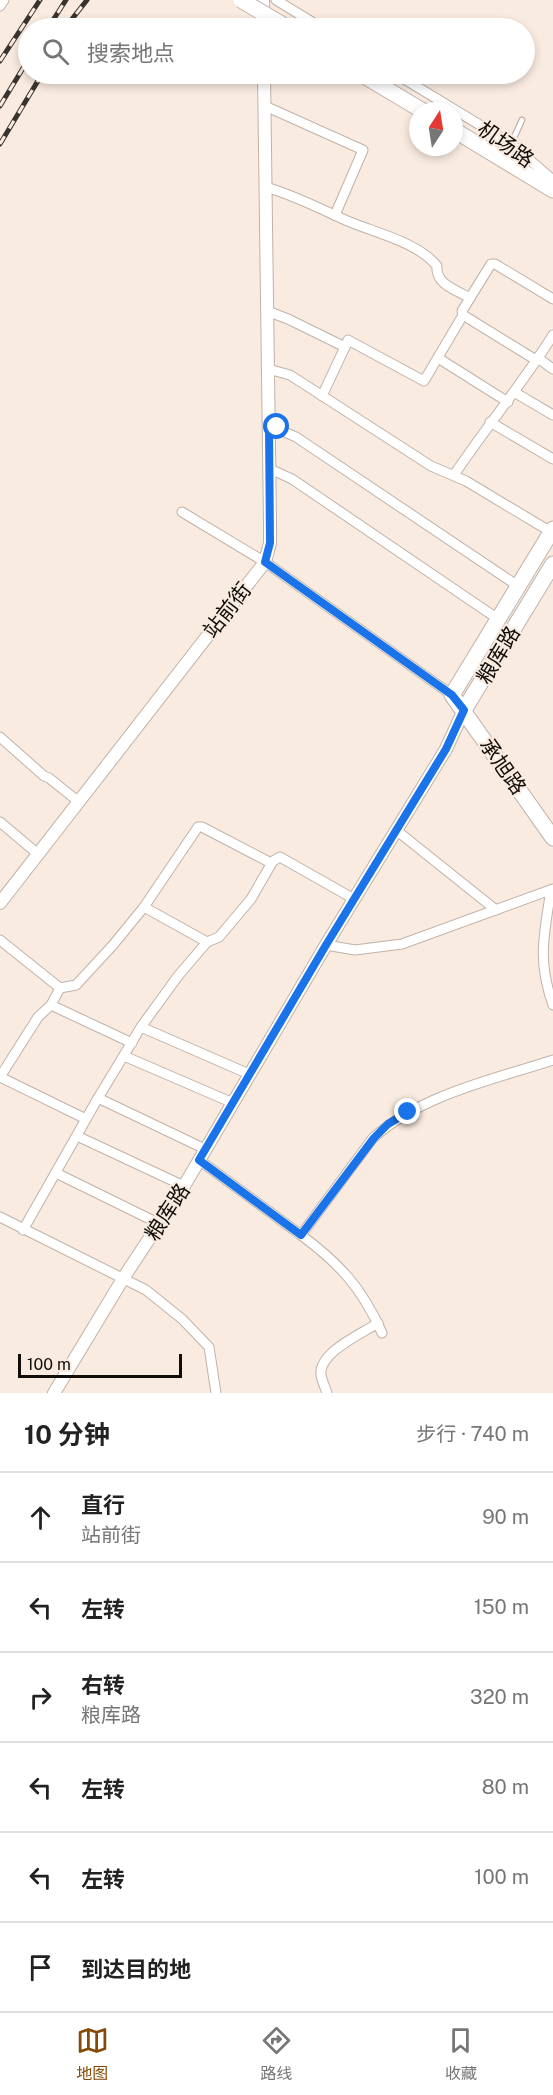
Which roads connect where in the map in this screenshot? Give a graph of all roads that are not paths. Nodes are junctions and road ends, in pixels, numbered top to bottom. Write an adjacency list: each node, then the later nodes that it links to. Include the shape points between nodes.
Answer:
1 (4, 0): 5 (street)
2 (241, 0): 7 (main road, bridge)
3 (263, 0): 6 (street)
4 (276, 0): 8 (street)
5 (0, 6)
6 (264, 18)
7 (271, 18)
8 (306, 18)
9 (264, 84): 13 (street, 站前街)
10 (378, 84): 12 (main road)
11 (412, 84): 16 (street, 机场路)
12 (409, 103)
13 (265, 106): 19 (street, 站前街); 21 (street, via 363,150)
14 (522, 120): 16 (lane)
15 (463, 136): 17 (main road)
16 (511, 144): 17 (street); 18 (street, 机场路)
17 (503, 160): 20 (main road)
18 (553, 180)
19 (266, 187): 21 (street); 24 (street, 站前街)
20 (553, 190)
21 (334, 215): 22 (street, via 390,236 431,258 440,281)
22 (470, 298): 23 (street, via 491,264 495,264); 25 (street)
23 (553, 299)
24 (267, 310): 27 (street); 30 (street, 站前街)
25 (463, 315): 28 (street); 29 (street)
26 (553, 334): 29 (street)
27 (345, 347): 28 (street, via 348,340 424,381); 33 (street)
28 (438, 358): 34 (street)
29 (537, 359): 31 (street); 32 (street)
30 (268, 369): 33 (street, via 290,375); 37 (street, 站前街)
31 (553, 369)
32 (514, 392): 34 (street); 35 (street)
33 (322, 396): 40 (street, via 422,461)
34 (508, 402): 36 (street)
35 (553, 415)
36 (489, 422): 38 (street); 40 (street)
37 (269, 425): 39 (street, 站前街); 45 (street, via 296,437)
38 (553, 459)
39 (270, 469): 43 (street, 站前街, via 270,543); 46 (street, via 292,479)
40 (454, 475): 42 (street)
41 (182, 512): 43 (street)
42 (552, 531): 45 (main road, 粮库路)
43 (265, 562): 47 (street); 50 (street, 站前街)
44 (553, 564): 48 (main road, 粮库路)
45 (518, 586): 46 (main road, 粮库路)
46 (498, 619): 47 (main road, 粮库路)
47 (452, 695): 48 (main road, 承旭路)
48 (464, 710): 52 (street, 粮库路, via 446,749); 53 (main road, 承旭路)
49 (0, 737): 50 (street)
50 (79, 802): 54 (street, 站前街)
51 (0, 822): 54 (street)
52 (396, 830): 57 (street, 粮库路); 60 (street)
53 (553, 838)
54 (38, 854): 58 (street, 站前街)
55 (271, 863): 57 (street, via 280,857); 59 (street, via 198,827); 62 (street, via 250,899 219,937)
56 (552, 889): 60 (street); 66 (street, via 542,967)
57 (354, 899): 63 (street, 粮库路)
58 (0, 903)
59 (144, 907): 62 (street); 64 (street, via 76,985)
60 (496, 910): 63 (street, via 402,944 355,950)
61 (0, 940): 64 (street)
62 (207, 942): 67 (street)
63 (326, 945): 71 (street, 粮库路)
64 (60, 988): 65 (street)
65 (51, 1005): 68 (street); 72 (street, via 38,1017)
66 (553, 1005)
67 (141, 1027): 68 (street); 71 (street)
68 (132, 1043): 69 (street)
69 (124, 1056): 73 (street); 74 (street)
70 (553, 1060): 83 (street, via 428,1102 388,1124)
71 (249, 1074): 74 (street, 粮库路)
72 (0, 1077): 75 (street)
73 (99, 1098): 75 (street); 77 (street)
74 (233, 1103): 77 (street, 粮库路)
75 (86, 1119): 76 (street)
76 (77, 1136): 78 (street); 79 (street)
77 (202, 1154): 79 (street, 粮库路); 83 (street)
78 (56, 1173): 81 (street); 82 (street)
79 (184, 1186): 81 (street, 粮库路)
80 (0, 1216): 82 (street)
81 (160, 1224): 84 (street, 粮库路)
82 (23, 1230): 84 (street)
83 (301, 1235): 87 (street, via 341,1268 367,1302 380,1328 324,1360 321,1375)
84 (124, 1278): 85 (street, 粮库路); 86 (street, via 164,1304 209,1347)
85 (54, 1393)
86 (216, 1393)
87 (327, 1393)

